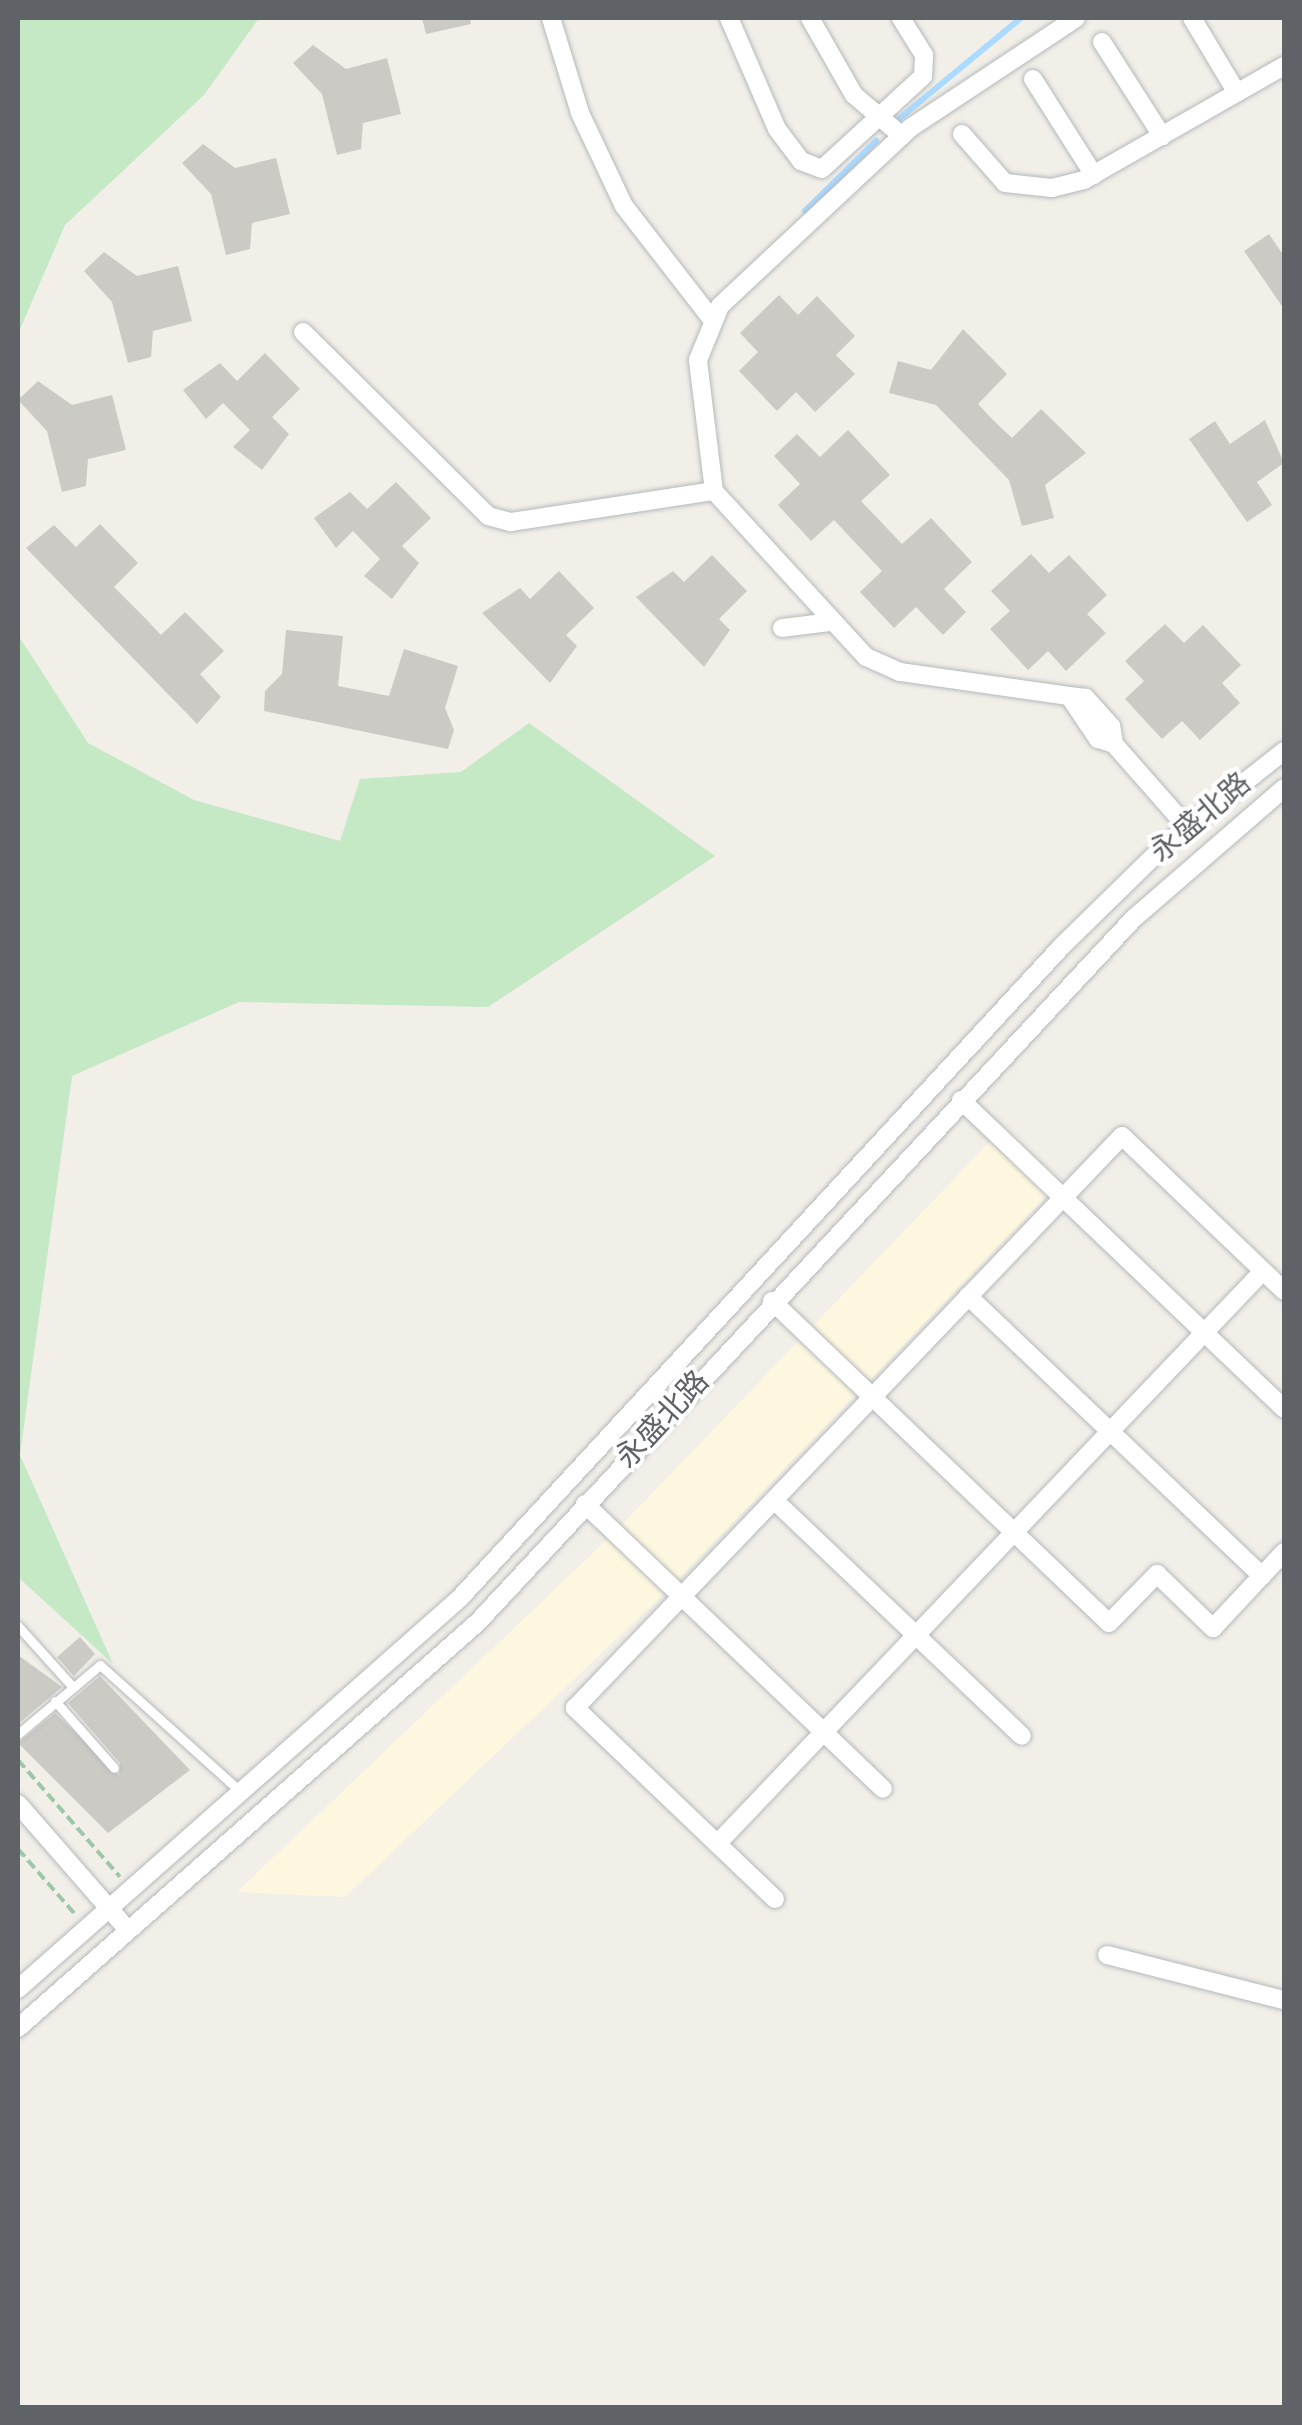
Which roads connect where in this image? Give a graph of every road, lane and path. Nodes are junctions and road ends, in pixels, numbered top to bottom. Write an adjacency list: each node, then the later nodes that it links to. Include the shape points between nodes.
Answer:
1 (551, 18): 16 (street, via 580,113 624,206)
2 (729, 18): 11 (street, via 756,93 810,167 833,163)
3 (810, 18): 11 (street, via 834,69)
4 (900, 18): 11 (street, via 926,66)
5 (1076, 18): 13 (street)
6 (1195, 19): 10 (street)
7 (1102, 42): 14 (street)
8 (1284, 66): 10 (street)
9 (1033, 79): 15 (street)
10 (1237, 93): 14 (street)
11 (877, 117): 13 (street)
12 (962, 134): 15 (street, via 987,170 1024,189)
13 (902, 136): 16 (street)
14 (1162, 136): 15 (street)
15 (1094, 175)
16 (710, 317): 18 (street, via 698,360)
17 (303, 332): 18 (street, via 488,516 534,519)
18 (714, 491): 19 (street)
19 (832, 622): 20 (street); 23 (street, via 866,658 900,672 1069,696 1098,739 1114,744)
20 (782, 628)
21 (1284, 751): 23 (street, 永盛北路)
22 (1284, 788): 24 (street, 永盛北路, via 1132,919)
23 (1188, 827): 50 (street, 永盛北路, via 1062,946 459,1600)
24 (961, 1100): 25 (street); 29 (street, 永盛北路)
25 (1063, 1198): 26 (street, via 1122,1136); 28 (street); 30 (street)
26 (1264, 1271): 27 (street); 30 (street)
27 (1284, 1291)
28 (968, 1296): 31 (street); 33 (street)
29 (772, 1301): 31 (street); 35 (street, 永盛北路)
30 (1204, 1333): 32 (street); 33 (street)
31 (872, 1397): 34 (street); 36 (street)
32 (1284, 1409)
33 (1110, 1432): 36 (street); 38 (street)
34 (774, 1500): 39 (street); 41 (street)
35 (586, 1504): 39 (street); 58 (street, 永盛北路, via 478,1622)
36 (1014, 1532): 38 (street, via 1109,1623 1156,1574 1213,1628); 41 (street)
37 (1284, 1552): 38 (street)
38 (1262, 1576)
39 (682, 1596): 44 (street); 52 (street, via 575,1708)
40 (18, 1626): 42 (lane)
41 (916, 1635): 44 (street); 46 (street)
42 (72, 1686): 43 (lane); 50 (lane, via 104,1666)
43 (55, 1702): 45 (lane); 48 (lane)
44 (824, 1732): 49 (street); 52 (street)
45 (18, 1734)
46 (1022, 1736)
47 (18, 1760): 54 (path)
48 (114, 1768)
49 (883, 1789)
50 (241, 1792): 56 (street, 永盛北路)
51 (18, 1804): 56 (street)
52 (716, 1844): 55 (street)
53 (18, 1848): 57 (path)
54 (120, 1877)
55 (775, 1900)
56 (109, 1908): 58 (street); 60 (street, 永盛北路)
57 (78, 1918)
58 (128, 1930): 62 (street, 永盛北路)
59 (1108, 1954): 61 (street)
60 (18, 1989)
61 (1284, 2000)
62 (18, 2028)

